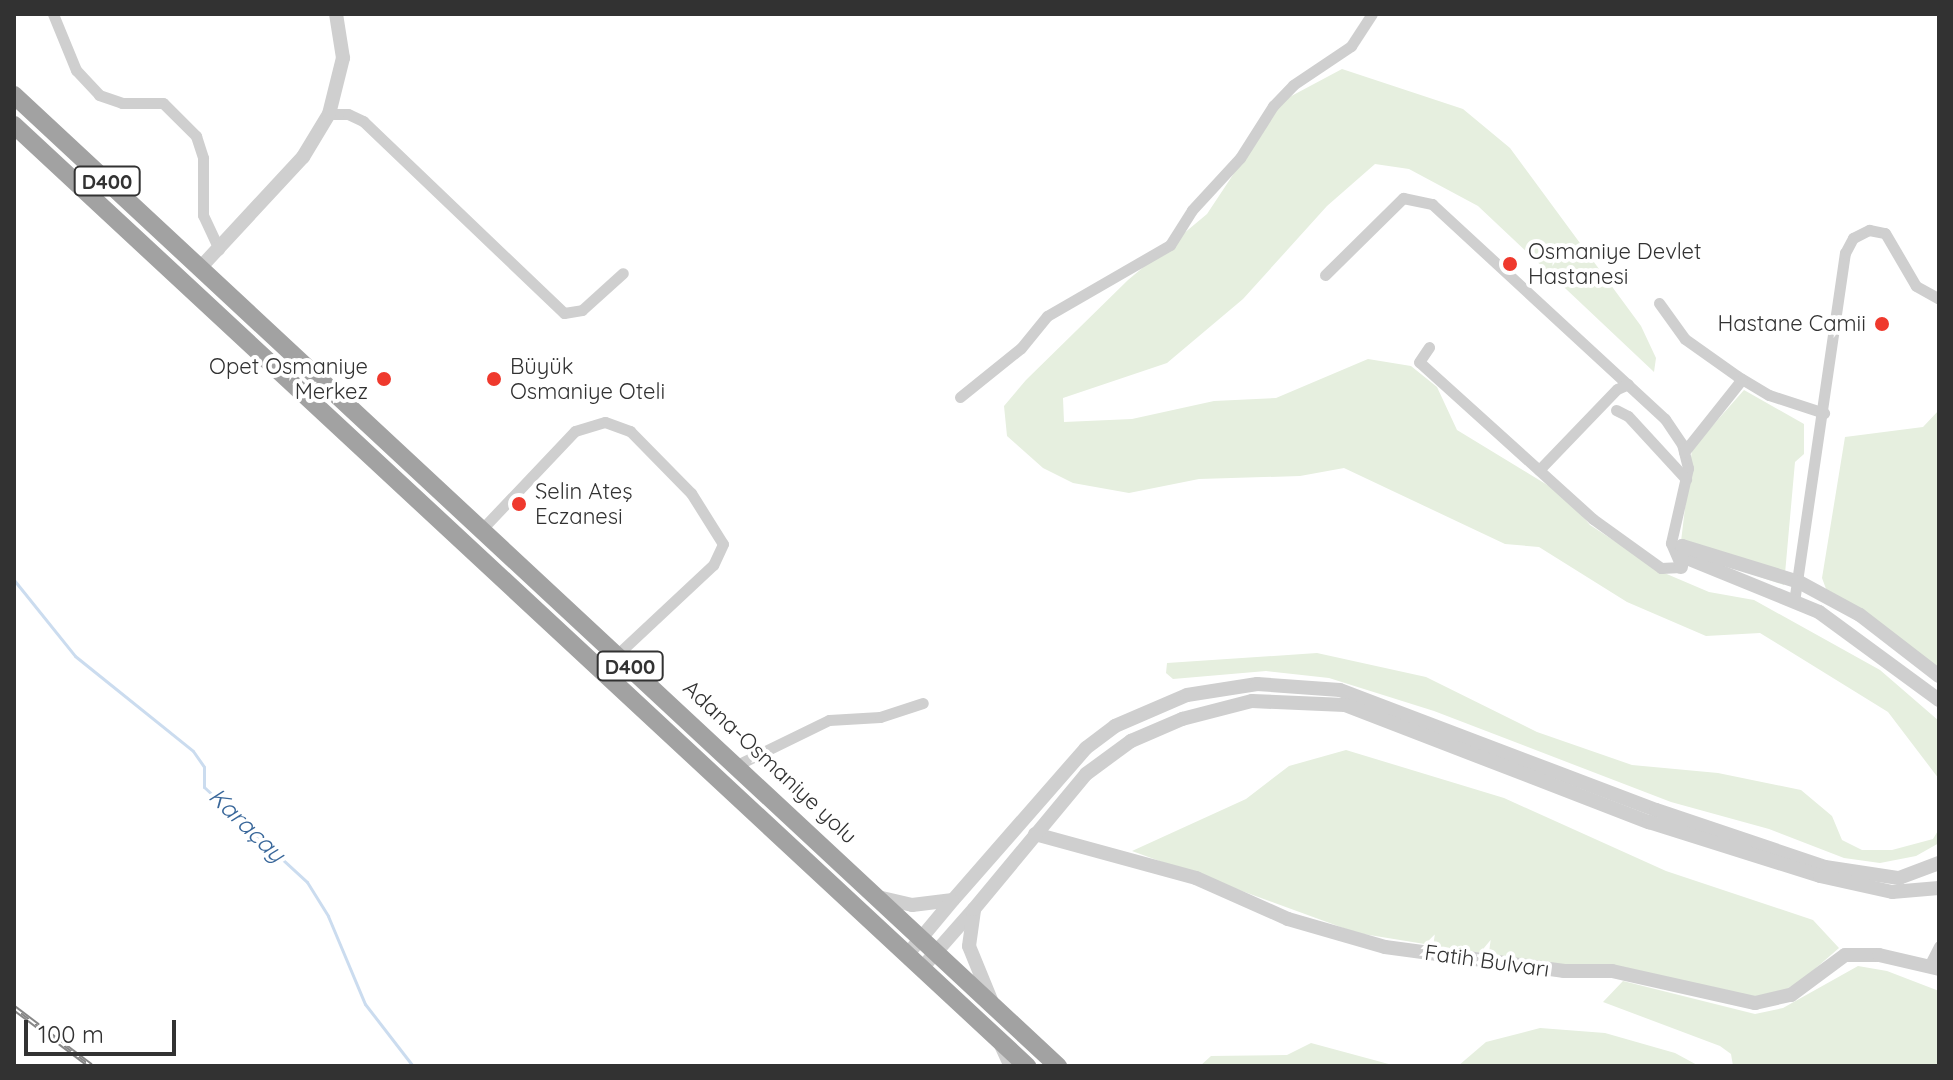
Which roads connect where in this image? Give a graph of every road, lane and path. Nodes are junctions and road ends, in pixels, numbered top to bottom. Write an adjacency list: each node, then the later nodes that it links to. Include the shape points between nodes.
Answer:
1 (53, 14): 7 (street, via 76,70 99,95 122,103 163,103 196,136 203,158 203,215)
2 (336, 14): 5 (street, via 343,58)
3 (1372, 14): 16 (street, via 1351,46 1293,85 1273,106 1240,158 1192,210 1170,245 1047,316 1021,348)
4 (14, 95): 8 (highway, D400)
5 (329, 114): 7 (street, via 303,157); 9 (street, via 363,121 564,313 582,310)
6 (14, 125): 40 (highway, D400)
7 (219, 250): 8 (street)
8 (201, 267): 22 (highway, Adana-Osmaniye yolu / D400)
9 (623, 273)
10 (1325, 275): 15 (street, via 1403,198 1432,204)
11 (1939, 299): 18 (street, via 1916,286 1885,233 1869,230 1853,238 1845,253)
12 (1659, 303): 14 (street, via 1685,339)
13 (1429, 347): 20 (street, via 1419,362)
14 (1742, 379): 18 (street, via 1769,395); 19 (street)
15 (1628, 384): 19 (street, via 1665,419); 20 (street, via 1617,389)
16 (960, 397)
17 (1616, 410): 21 (street, via 1628,416)
18 (1824, 413): 24 (street)
19 (1684, 452): 21 (street)
20 (1539, 470): 23 (street, via 1623,546 1661,568)
21 (1686, 479): 23 (street, via 1671,543)
22 (482, 529): 26 (highway, Adana-Osmaniye yolu / D400); 26 (street, via 575,431 605,422 630,431 691,493 723,544 713,565)
23 (1681, 567): 24 (street, via 1682,546); 25 (street, via 1682,556)
24 (1800, 583): 25 (street); 27 (street, via 1860,615)
25 (1794, 602): 28 (street, via 1860,639)
26 (618, 654): 30 (highway, Adana-Osmaniye yolu / D400)
27 (1939, 676)
28 (1939, 700)
29 (923, 703): 30 (street, via 880,717 829,720)
30 (737, 765): 34 (highway, Adana-Osmaniye yolu / D400)
31 (1035, 834): 33 (street, via 1086,774 1131,741 1227,705 1315,700 1345,705 1611,809 1820,876 1892,892); 36 (street); 41 (street, Fatih Bulvarı, via 1196,878 1288,919 1385,947 1564,971 1612,971 1755,1003 1791,995 1845,955)
32 (1939, 863): 35 (street, via 1899,878 1825,867 1645,806 1340,690 1257,684 1187,695 1115,726 1086,748)
33 (1939, 888)
34 (882, 898): 35 (street, via 912,905); 37 (highway, Adana-Osmaniye yolu / D400)
35 (953, 900): 37 (street)
36 (974, 909): 39 (street); 43 (street, via 969,946)
37 (922, 936): 39 (highway, Adana-Osmaniye yolu / D400); 40 (street)
38 (1939, 946): 41 (street)
39 (938, 951): 42 (street); 43 (highway, Adana-Osmaniye yolu / D400)
40 (907, 955): 42 (highway, D400)
41 (1934, 966)
42 (922, 968): 44 (highway, D400)
43 (995, 1007): 47 (highway, Adana-Osmaniye yolu / D400)
44 (996, 1038): 45 (street); 46 (highway, D400)
45 (1009, 1066)
46 (1027, 1066)
47 (1058, 1066)

